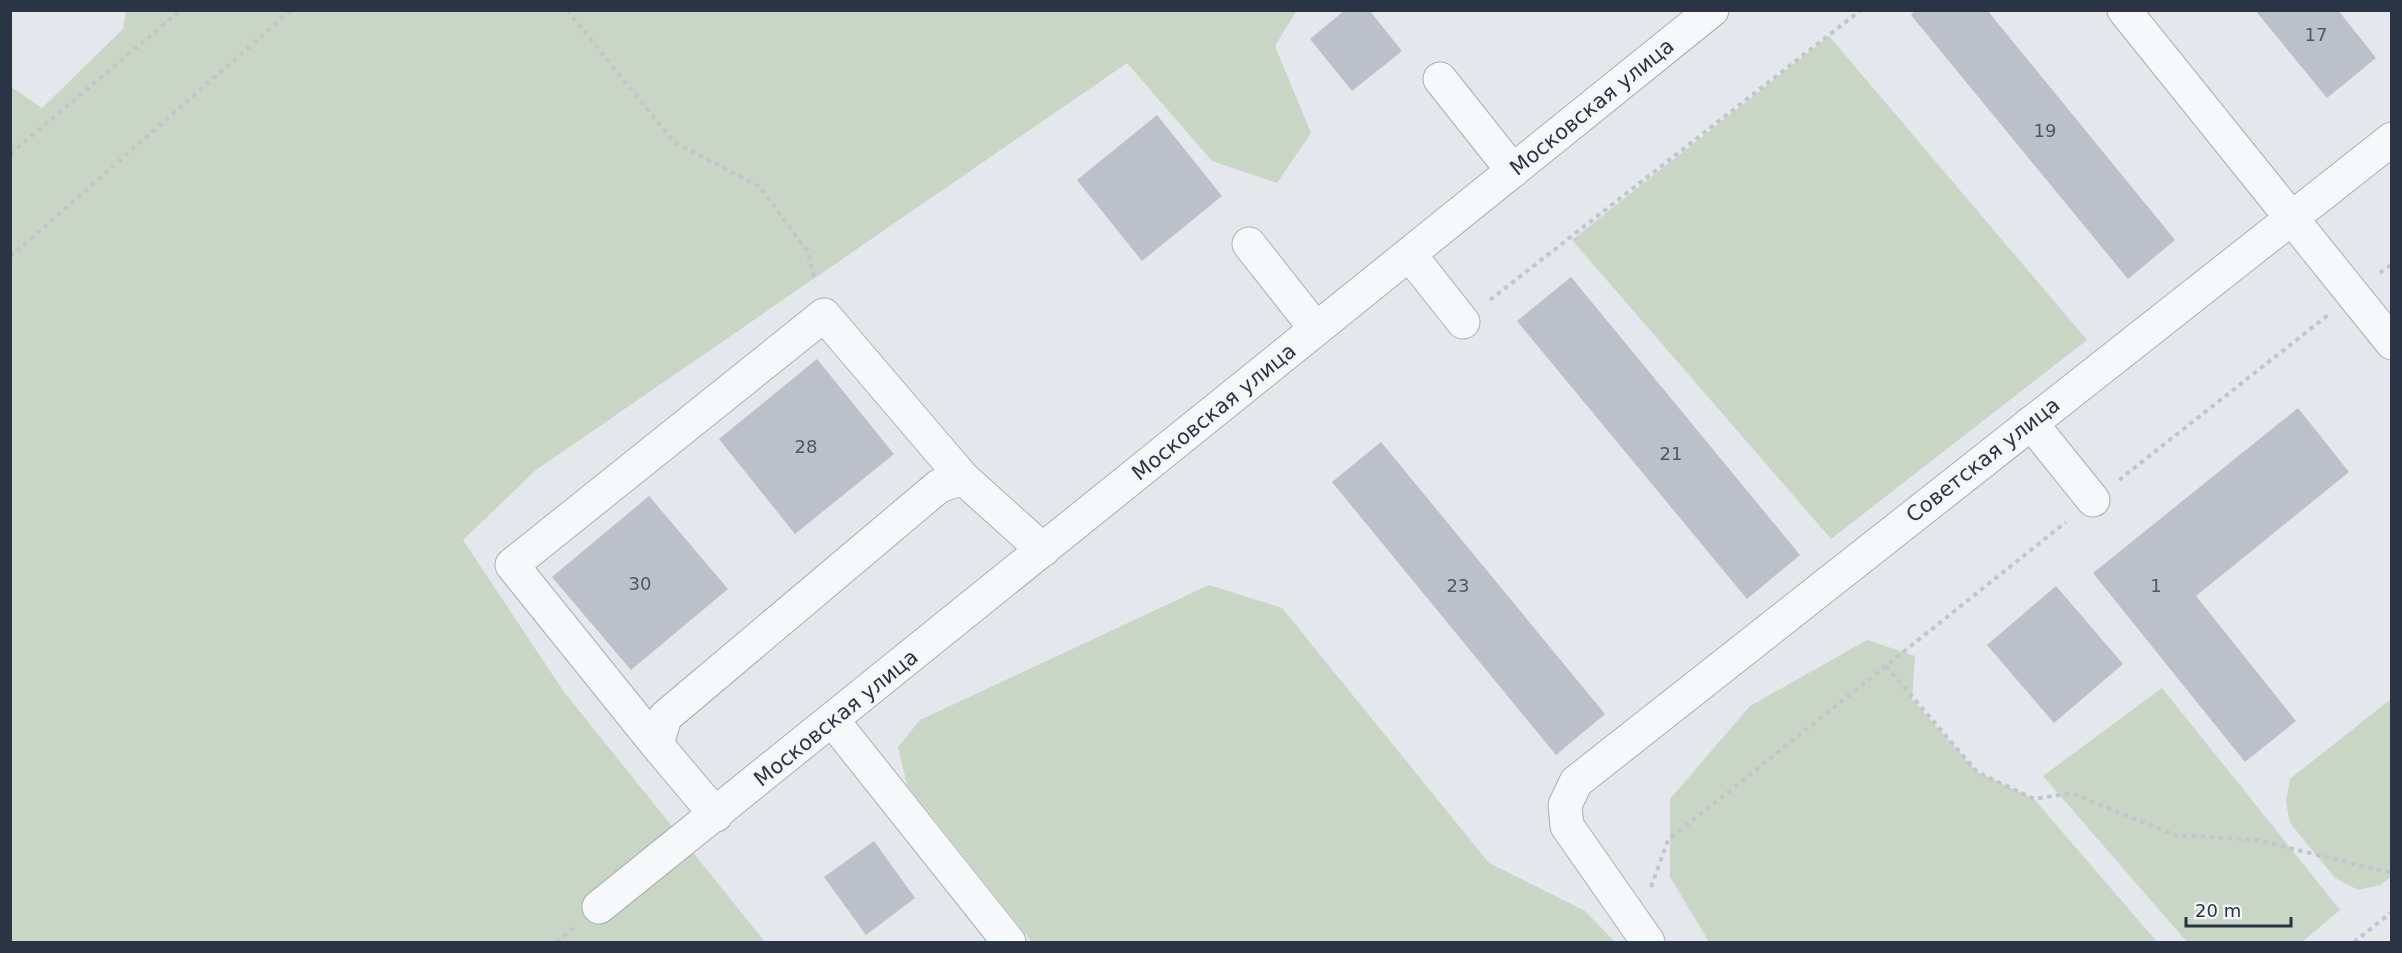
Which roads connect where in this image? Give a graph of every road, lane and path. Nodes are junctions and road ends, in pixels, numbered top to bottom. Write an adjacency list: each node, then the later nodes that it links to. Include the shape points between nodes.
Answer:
1 (181, 10): 9 (path)
2 (291, 10): 14 (path)
3 (567, 10): 17 (path, via 674,142 760,187 808,252)
4 (1712, 10): 10 (street, Московская улица)
5 (1861, 10): 18 (path)
6 (2124, 10): 11 (street)
7 (1440, 79): 10 (street)
8 (2391, 139): 11 (street, Советская улица)
9 (10, 154)
10 (1513, 171): 13 (street, Московская улица)
11 (2291, 218): 16 (street); 21 (street, Советская улица)
12 (1249, 244): 19 (street)
13 (1410, 255): 18 (street); 19 (street, Московская улица)
14 (10, 256)
15 (2391, 264): 16 (path)
16 (2353, 295): 20 (street); 23 (path)
17 (824, 315): 22 (street); 27 (street, via 512,565)
18 (1463, 322)
19 (1316, 329): 24 (street, Московская улица)
20 (2391, 343)
21 (2031, 423): 23 (street); 32 (street, Советская улица, via 1576,782 1565,805 1567,826)
22 (963, 478): 24 (street); 27 (street, via 939,486 666,717)
23 (2093, 500): 25 (path)
24 (1043, 550): 26 (street, Московская улица)
25 (1886, 666): 29 (path, via 1977,772 2034,799 2071,793 2175,835 2256,840); 32 (path, via 1668,840)
26 (832, 721): 28 (street, Московская улица); 33 (street)
27 (657, 745): 28 (street)
28 (717, 814): 30 (street, Московская улица)
29 (2391, 873)
30 (599, 907)
31 (2391, 912): 34 (path)
32 (1643, 934)
33 (1009, 942)
34 (2354, 942)

